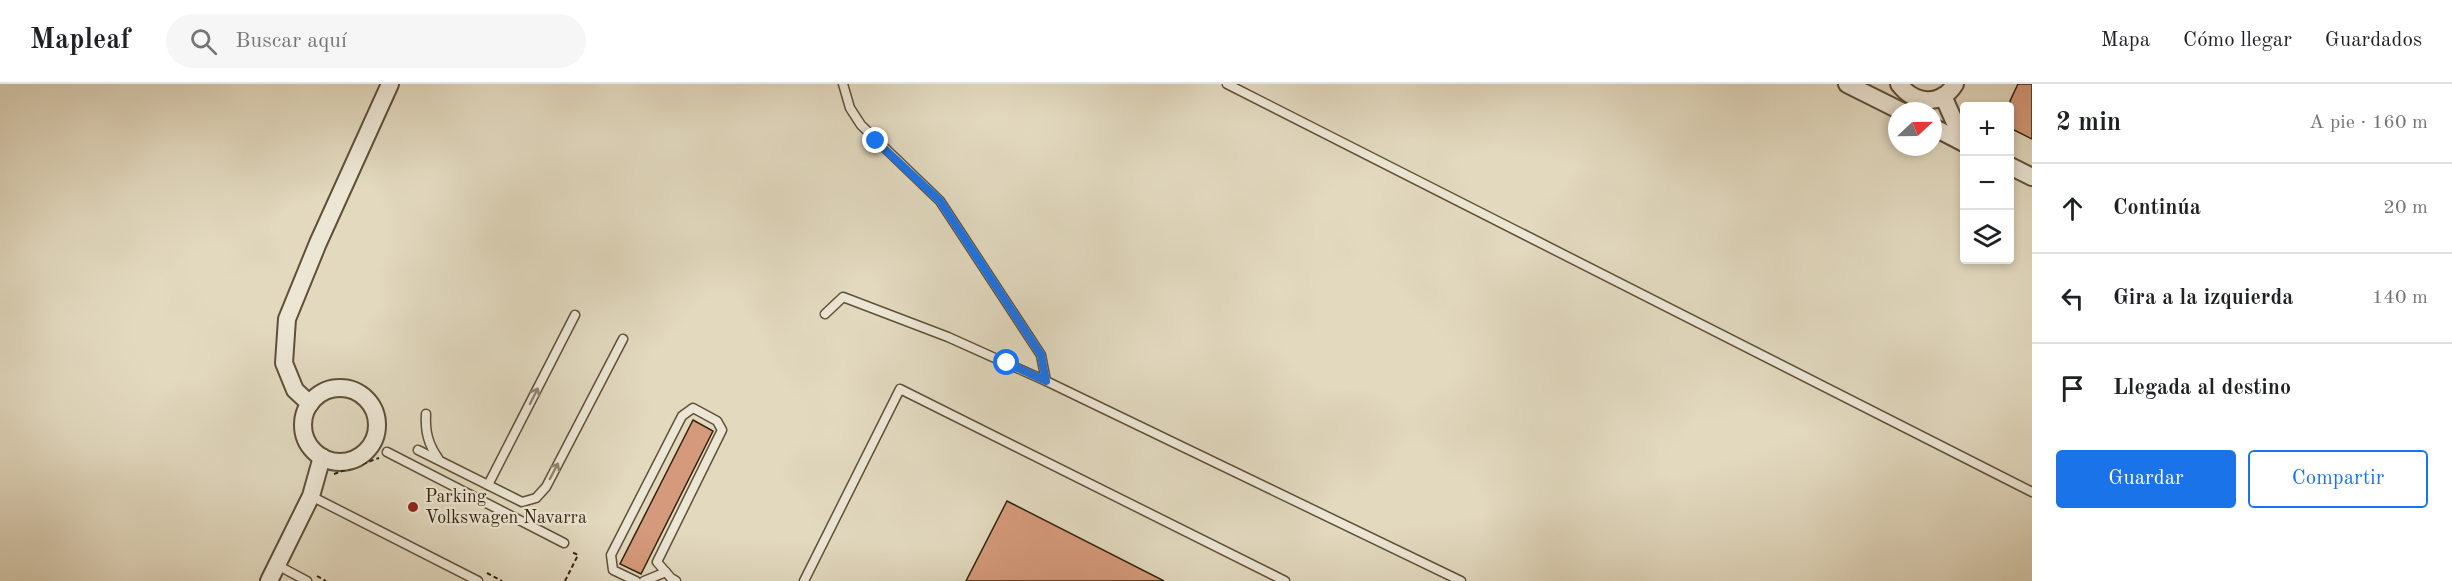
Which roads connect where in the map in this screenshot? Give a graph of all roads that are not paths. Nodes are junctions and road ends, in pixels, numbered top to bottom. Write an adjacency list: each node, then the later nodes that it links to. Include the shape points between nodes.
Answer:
1 (390, 84): 18 (street, via 287,319 284,363 295,390)
2 (843, 84): 17 (lane, via 850,108 861,125 940,201 1041,355)
3 (1227, 84): 25 (lane)
4 (1899, 84): 7 (street, via 1919,100)
5 (1955, 84): 7 (street)
6 (1857, 86): 8 (street)
7 (1943, 96): 10 (street)
8 (1888, 104)
9 (1942, 132): 11 (street)
10 (1960, 132)
11 (1960, 140)
12 (2014, 168): 13 (street)
13 (2032, 177)
14 (825, 314): 17 (lane, via 843,297 948,337)
15 (575, 315): 24 (lane, one-way to 15)
16 (623, 339): 24 (lane, one-way to 16, via 522,502 536,498 546,487)
17 (1046, 381): 38 (lane)
18 (310, 404): 22 (street, via 303,426 312,449); 22 (street, via 318,395 340,388 362,395 376,414 375,439 368,450 346,462)
19 (426, 414): 23 (lane, via 425,430)
20 (418, 450): 23 (lane)
21 (386, 454): 27 (lane)
22 (322, 457): 26 (street)
23 (439, 461): 24 (lane)
24 (488, 485)
25 (2032, 492)
26 (311, 496): 28 (street); 32 (lane)
27 (564, 543)
28 (277, 565): 30 (street); 31 (lane)
29 (666, 572): 33 (lane, via 657,562 722,430 717,421 693,408 682,416 611,555 613,570); 34 (lane); 35 (lane)
30 (268, 581)
31 (307, 581)
32 (478, 581)
33 (636, 581)
34 (644, 581)
35 (676, 581)
36 (804, 581): 37 (lane, via 900,389)
37 (1285, 581)
38 (1461, 581)

